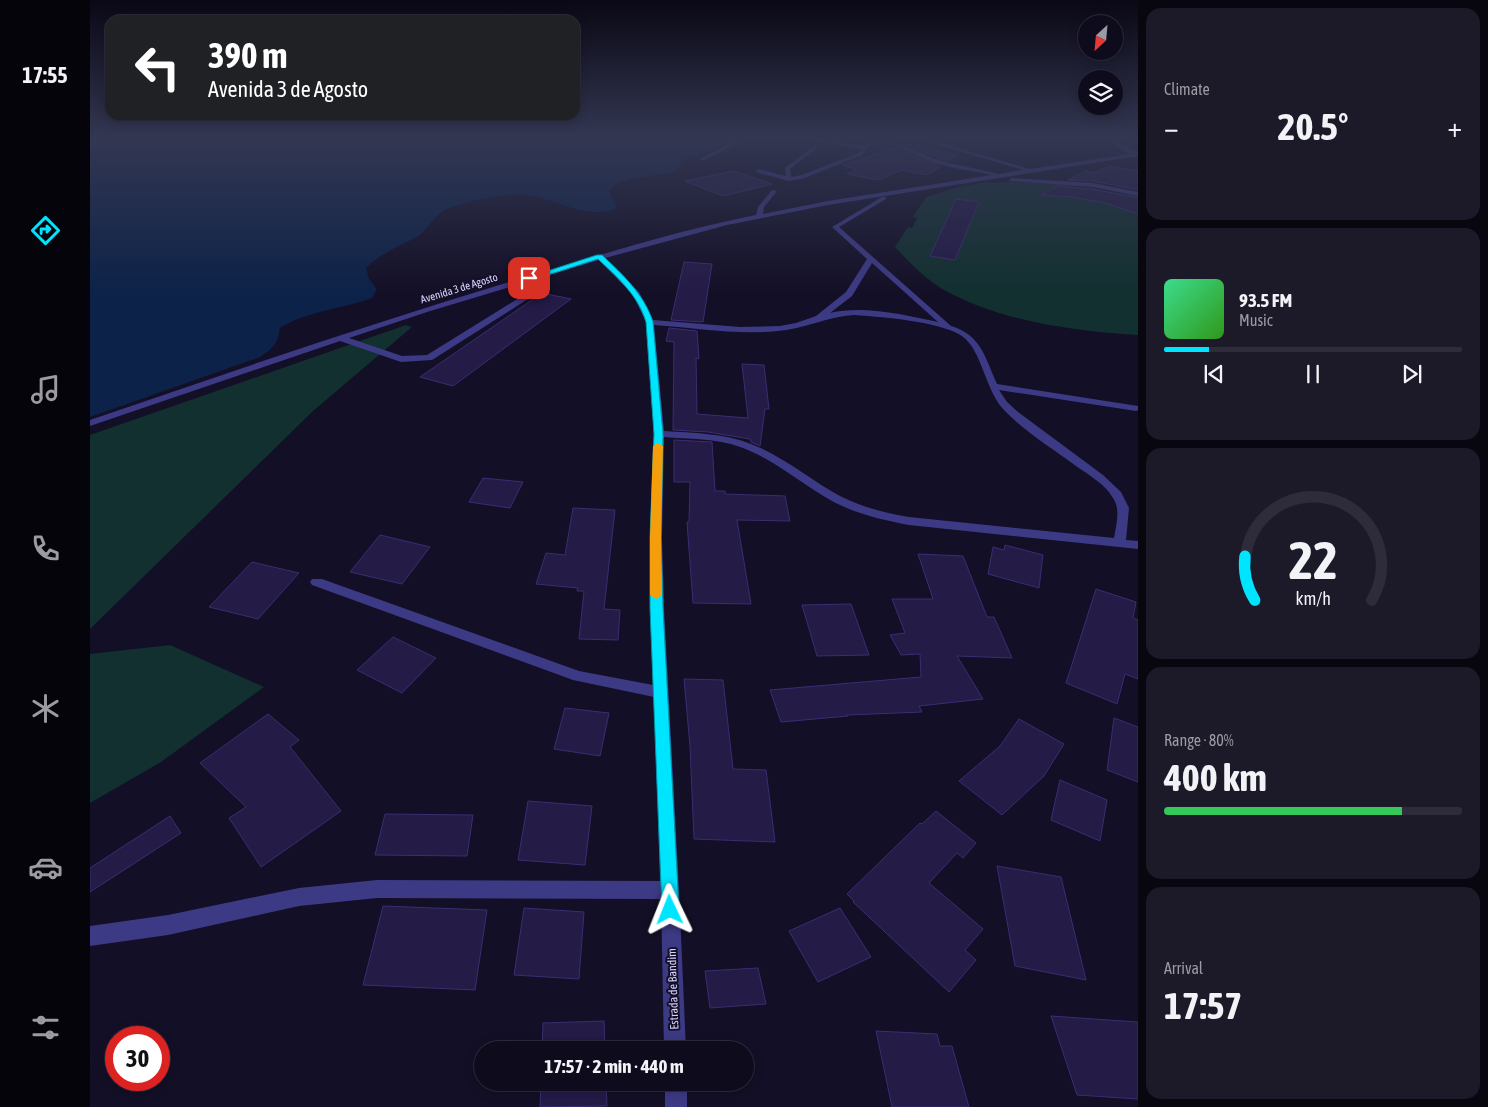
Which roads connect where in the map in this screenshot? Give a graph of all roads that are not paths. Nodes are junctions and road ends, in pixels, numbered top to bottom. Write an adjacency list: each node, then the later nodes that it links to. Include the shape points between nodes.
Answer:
1 (774, 190): 6 (street, via 761,207)
2 (919, 190): 4 (street, Avenida 3 de Agosto)
3 (1116, 190): 5 (street)
4 (892, 194): 6 (street, Avenida 3 de Agosto); 8 (street, via 835,227)
5 (1138, 194)
6 (759, 216): 7 (street, Avenida 3 de Agosto)
7 (600, 257): 11 (street, Estrada de Bandim, via 627,283 646,309); 13 (street, Avenida 3 de Agosto)
8 (871, 259): 10 (street, via 848,294); 12 (street)
9 (535, 292): 13 (street, via 429,358 401,359)
10 (820, 317): 11 (street, via 773,329 749,330); 12 (street, via 846,312)
11 (650, 322): 17 (street, Estrada de Bandim)
12 (947, 326): 14 (street, via 964,333 975,344)
13 (339, 338): 16 (street, Avenida 3 de Agosto)
14 (992, 386): 15 (street); 18 (street, via 1012,412 1114,491 1123,512)
15 (1136, 408)
16 (90, 423)
17 (659, 434): 18 (street, via 719,438 743,444 771,456 828,494 874,515 909,522); 21 (street, Estrada de Bandim, via 656,538)
18 (1120, 544): 19 (street)
19 (1138, 545)
20 (317, 582): 21 (street, via 578,676)
21 (660, 692): 22 (street, Estrada de Bandim)
22 (670, 890): 23 (street, via 377,889 299,897 168,924); 24 (street, Estrada de Bandim)
23 (90, 936)
24 (675, 1041)
25 (676, 1091): 26 (street)
26 (676, 1107)

